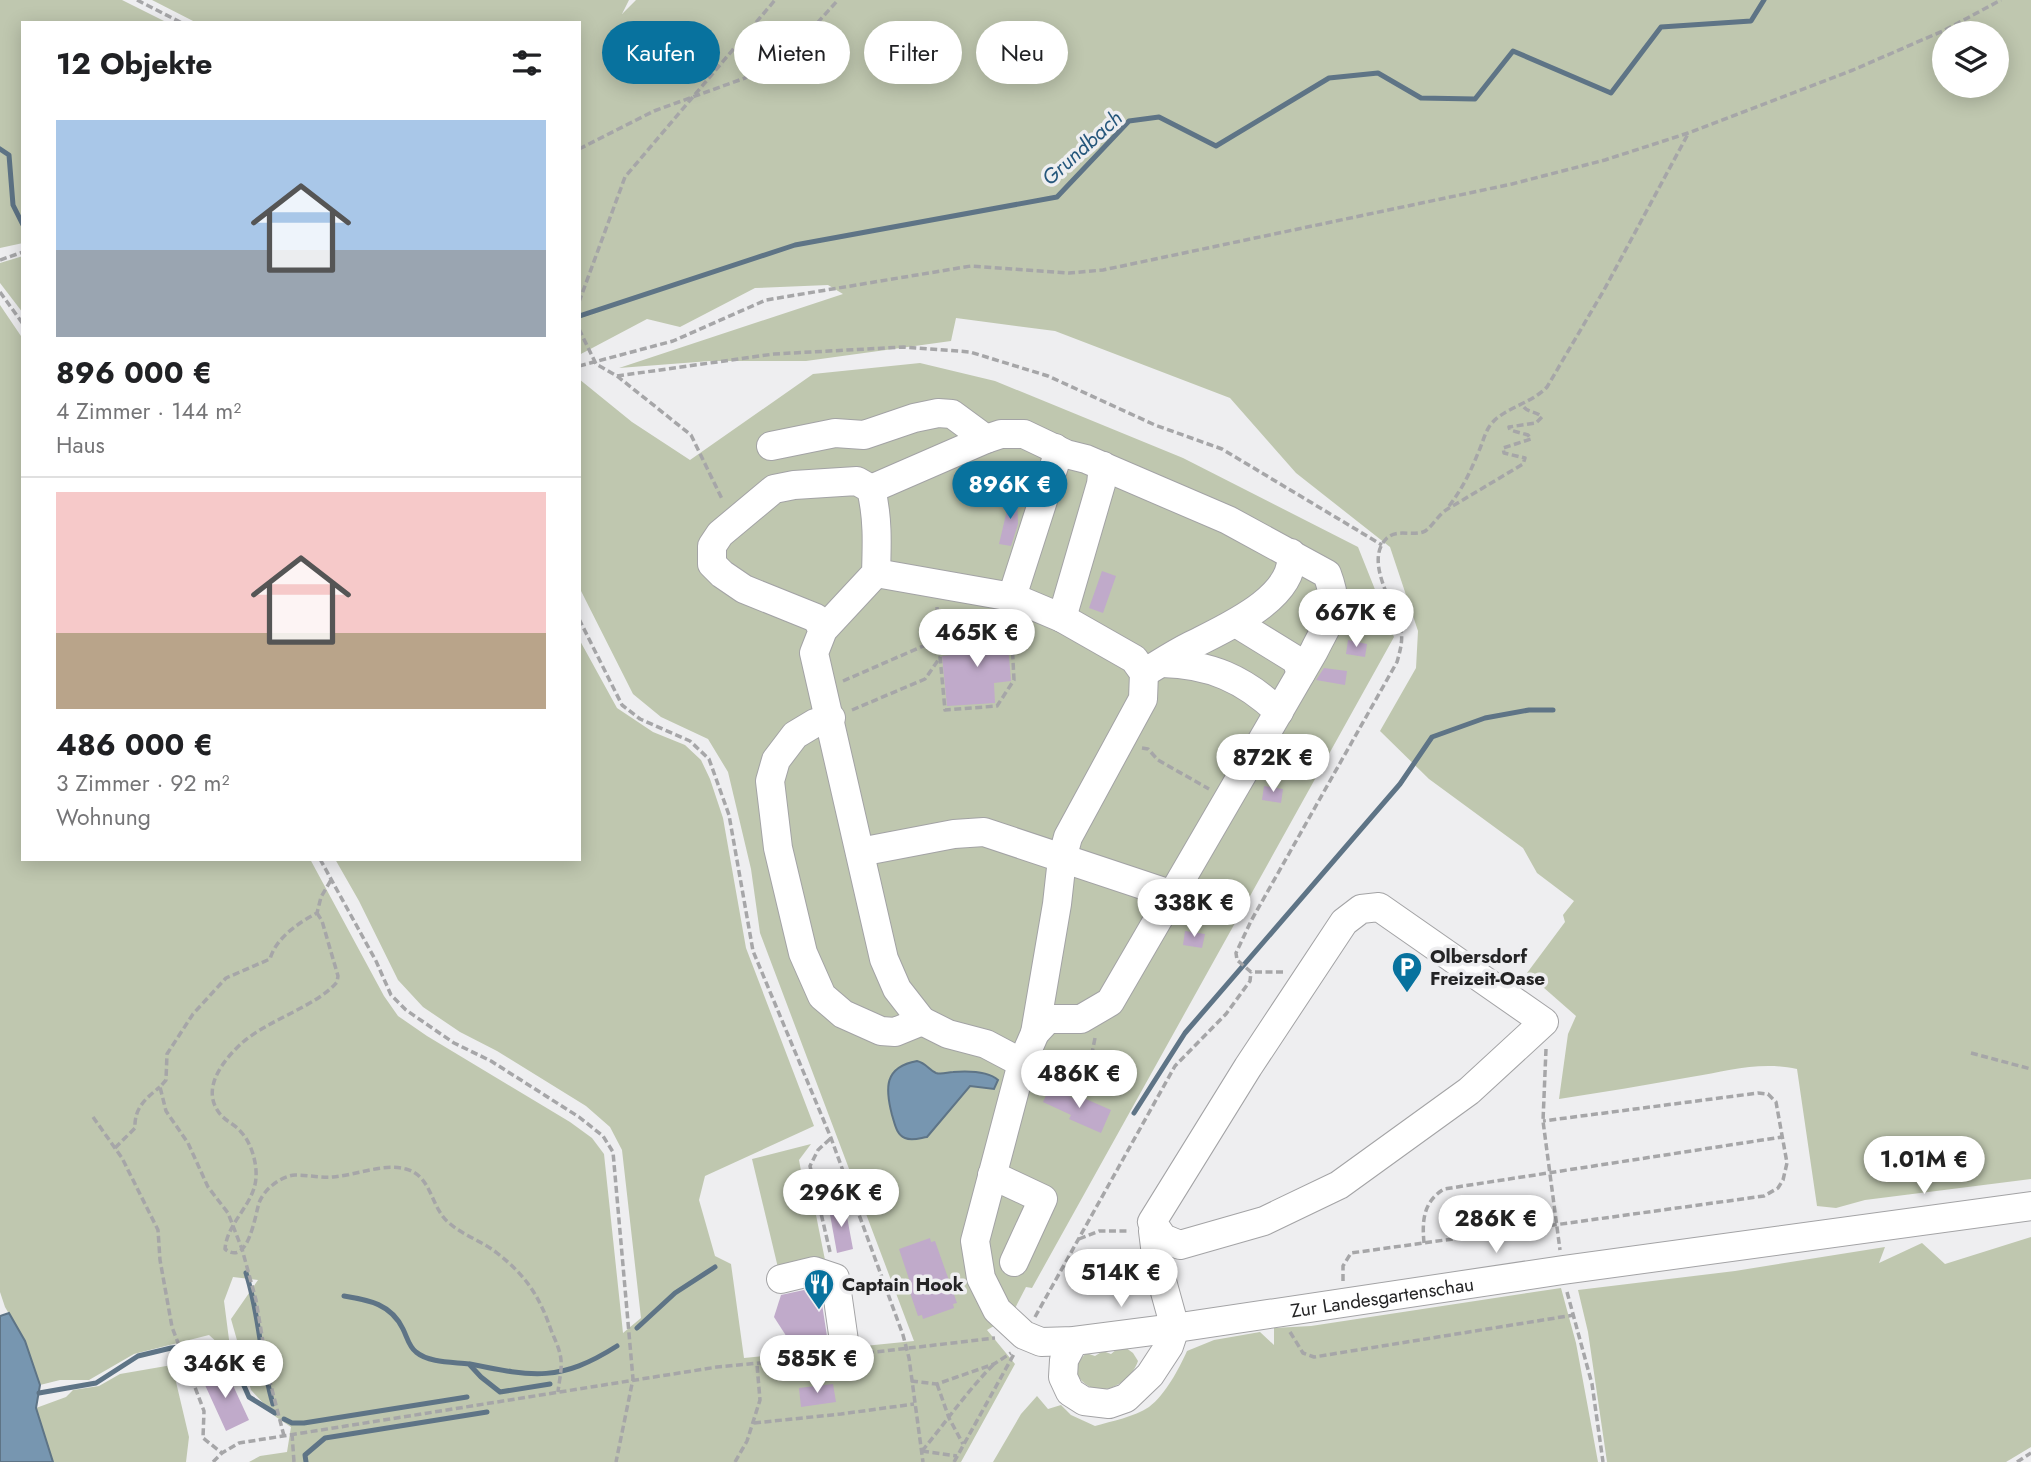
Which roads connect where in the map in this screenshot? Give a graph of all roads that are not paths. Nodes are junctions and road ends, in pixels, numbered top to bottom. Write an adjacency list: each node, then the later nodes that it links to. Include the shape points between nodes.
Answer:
1 (851, 436): 2 (street, via 938,413 953,414); 3 (street, via 835,433); 6 (street)
2 (986, 439): 4 (street, via 1024,434); 6 (street)
3 (771, 446)
4 (1055, 448): 5 (street); 9 (street, via 1056,460)
5 (1103, 467): 7 (street); 10 (street)
6 (864, 485): 8 (street, via 876,506); 12 (street, via 774,489 712,546 712,564 722,574 744,589 816,618)
7 (1291, 552): 11 (street, via 1292,563 1278,590); 14 (street, via 1327,574 1335,608)
8 (876, 573): 9 (street); 12 (street)
9 (1012, 597): 10 (street)
10 (1062, 618): 13 (street)
11 (1236, 623): 13 (street); 14 (street, via 1296,660)
12 (823, 630): 16 (street, via 814,653)
13 (1153, 668): 15 (street, via 1188,663 1223,673 1258,693); 18 (street, via 1143,699 1068,837)
14 (1301, 673): 15 (street)
15 (1279, 712): 19 (street)
16 (831, 718): 17 (street); 20 (street, via 795,735 776,761 770,781 778,848 803,953 822,996 873,1039)
17 (860, 852): 18 (street, via 984,832); 20 (street, via 884,959 897,989)
18 (1062, 859): 19 (street); 21 (street)
19 (1173, 895): 21 (street, via 1110,1002 1082,1018 1048,1019)
20 (922, 1021): 22 (street, via 986,1044)
21 (1035, 1032): 22 (street)
22 (1021, 1063): 23 (street)
23 (992, 1175): 27 (street, via 1043,1199); 31 (street, Zur Landesgartenschau, via 975,1241 981,1278 1020,1343)
24 (2031, 1206): 30 (street, Zur Landesgartenschau)
25 (1153, 1231): 29 (street)
26 (1180, 1245): 26 (street, via 1264,1221 1339,1185 1469,1091 1544,1022 1379,906 1361,909 1344,922 1152,1222 1163,1238); 29 (street, via 1171,1262)
27 (1014, 1262)
28 (781, 1279): 32 (street, via 814,1271 835,1278)
29 (1166, 1294): 30 (street)
30 (1175, 1328): 31 (street, Zur Landesgartenschau); 31 (street, via 1150,1375 1126,1398 1109,1404 1084,1401 1066,1386 1063,1368)
31 (1074, 1341)
32 (846, 1355)

